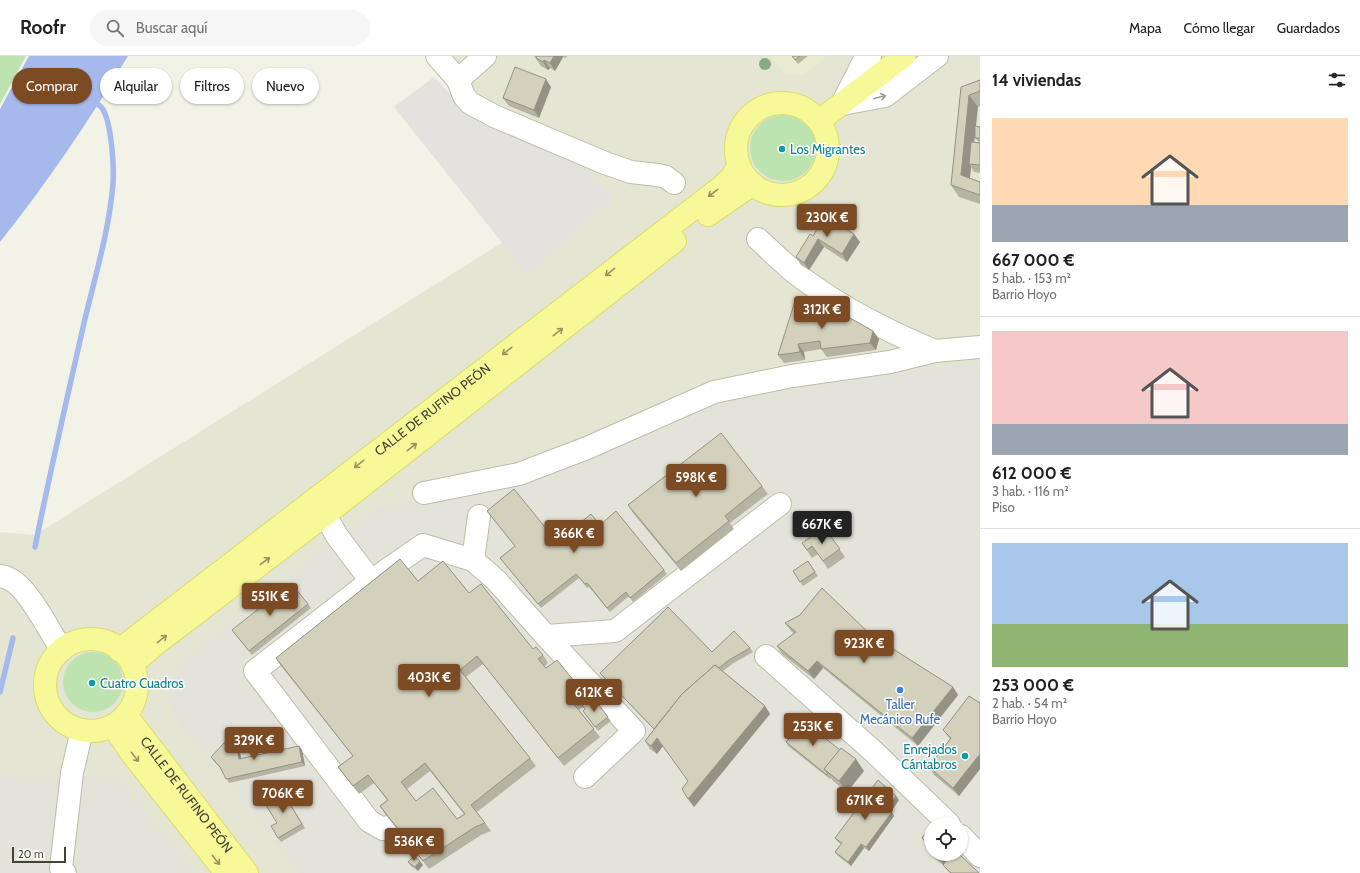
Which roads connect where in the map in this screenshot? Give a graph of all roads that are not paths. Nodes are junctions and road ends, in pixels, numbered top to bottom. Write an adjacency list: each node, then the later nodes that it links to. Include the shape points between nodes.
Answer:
1 (437, 56): 6 (street)
2 (485, 56): 6 (street)
3 (870, 56): 7 (street, via 864,61)
4 (904, 56): 7 (main road)
5 (937, 56): 7 (street, one-way to 5, via 885,96)
6 (458, 80): 10 (street, via 464,96 470,103 494,116 605,163 631,172 666,177)
7 (842, 104): 8 (main road)
8 (820, 121): 9 (main road, via 797,105 778,102 761,108 746,120 739,132 736,145); 11 (main road, via 828,140 827,161 814,182 801,191 781,195 766,192)
9 (738, 164): 11 (main road); 25 (main road, CALLE DE RUFINO PEÓN, one-way to 25, via 732,177 720,188)
10 (674, 183)
11 (753, 184): 17 (main road, CALLE DE RUFINO PEÓN, one-way to 11, via 703,219)
12 (758, 239): 14 (street, via 805,281 831,299 889,332)
13 (980, 347): 14 (street)
14 (935, 351): 15 (street, via 890,362 792,376 714,392 587,448 519,474)
15 (424, 493)
16 (780, 504): 22 (street, via 615,631)
17 (325, 515): 21 (street, via 337,536); 25 (main road, CALLE DE RUFINO PEÓN, one-way to 17, via 157,643)
18 (479, 516): 19 (street)
19 (473, 560): 21 (street, via 423,545); 22 (street, via 496,580)
20 (0, 576): 23 (street, via 19,586)
21 (371, 581): 30 (street, via 255,671 369,821 383,828)
22 (546, 636): 28 (street, via 634,732)
23 (62, 650): 25 (main road, via 86,640 104,642); 27 (main road, via 47,673 45,686 48,700 58,717)
24 (766, 656): 29 (street, via 873,751)
25 (126, 657): 26 (main road, via 136,676 137,688 132,705)
26 (119, 720): 27 (main road, via 98,731); 34 (main road, CALLE DE RUFINO PEÓN, one-way to 34, via 132,754); 35 (main road, CALLE DE RUFINO PEÓN)
27 (82, 730): 33 (street, via 72,773 61,868)
28 (585, 777)
29 (942, 817)
30 (388, 827)
31 (968, 843): 32 (street)
32 (980, 856)
33 (65, 873)
34 (226, 873)
35 (247, 873)

